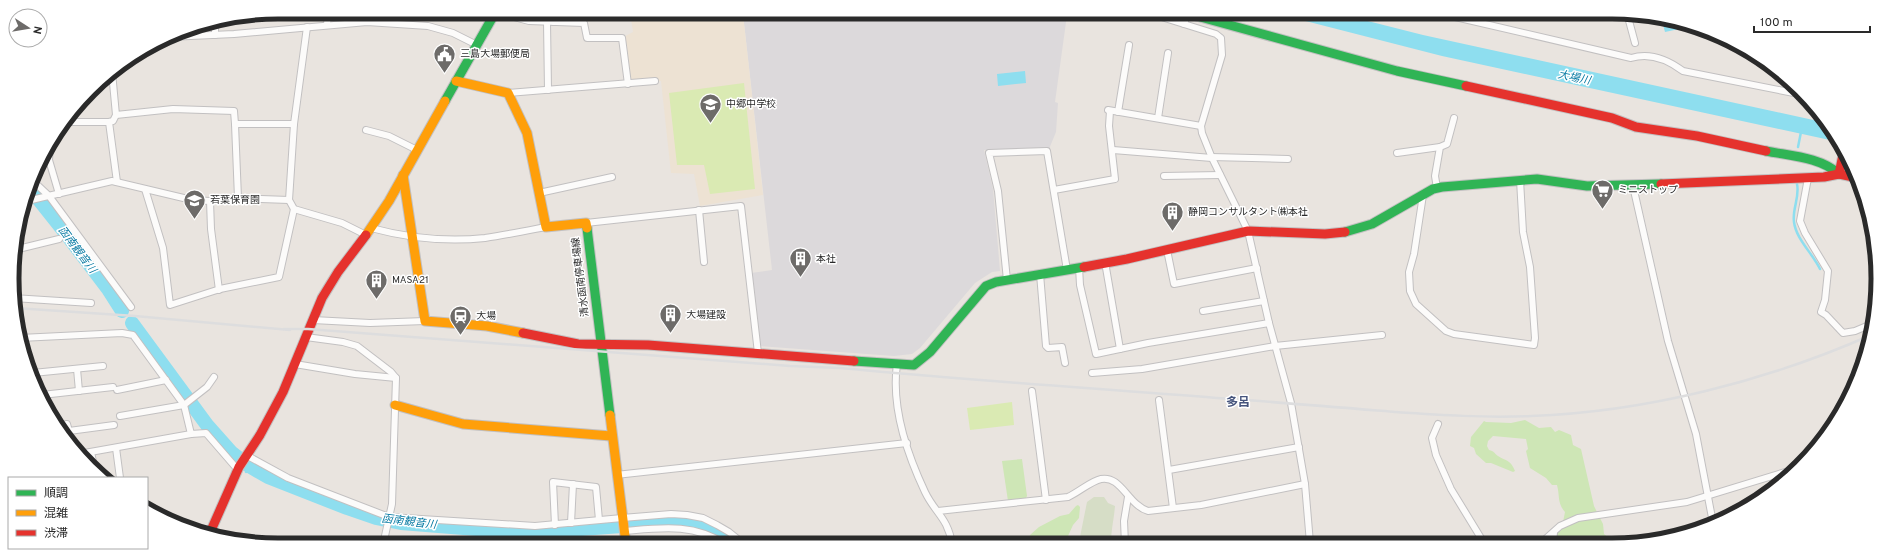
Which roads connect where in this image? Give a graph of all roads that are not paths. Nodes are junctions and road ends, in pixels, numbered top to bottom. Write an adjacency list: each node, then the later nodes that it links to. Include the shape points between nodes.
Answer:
1 (327, 19): 12 (street)
2 (492, 19): 18 (street)
3 (522, 19): 9 (street)
4 (1168, 19): 11 (street)
5 (1186, 19): 11 (street)
6 (1207, 19): 46 (street, via 1397,72 1612,118 1643,129 1697,136 1820,162)
7 (1465, 19): 27 (street, via 1630,58 1642,54 1669,61 1683,71)
8 (1629, 20): 17 (street)
9 (547, 22): 10 (street); 25 (street)
10 (554, 22): 24 (street, via 584,23 587,38 622,38)
11 (1184, 24): 36 (street, via 1216,34 1221,38 1223,47 1213,92)
12 (327, 25): 14 (street); 18 (street, via 366,22 428,26 453,33)
13 (215, 27): 15 (street)
14 (307, 27): 15 (street); 35 (street)
15 (215, 35): 16 (street)
16 (186, 36)
17 (1635, 43)
18 (477, 45): 22 (street)
19 (1129, 45): 28 (street)
20 (1168, 53): 30 (street)
21 (113, 79): 29 (street)
22 (456, 81): 26 (street); 39 (street)
23 (655, 81): 24 (street)
24 (628, 84): 25 (street)
25 (548, 90): 26 (street)
26 (508, 93): 60 (street, via 527,133)
27 (1793, 93)
28 (1118, 112): 30 (street); 40 (street, via 1109,111)
29 (116, 115): 33 (street); 34 (street, via 173,109 234,111)
30 (1158, 118): 36 (street)
31 (1454, 118): 38 (street, via 1447,144)
32 (72, 122): 33 (street)
33 (109, 122): 54 (street)
34 (235, 124): 35 (street); 64 (street)
35 (294, 124): 66 (street)
36 (1201, 126): 43 (street)
37 (366, 130): 39 (street, via 389,136)
38 (1440, 147): 41 (street); 57 (street, via 1435,176)
39 (417, 150): 47 (street)
40 (1113, 150): 43 (street); 59 (street, via 1115,179)
41 (1397, 153)
42 (49, 158): 61 (street)
43 (1211, 158): 44 (street); 48 (street)
44 (1288, 159)
45 (1842, 160): 46 (street)
46 (1839, 174): 50 (street); 52 (street)
47 (403, 175): 73 (street); 74 (street)
48 (1220, 175): 49 (street); 72 (street)
49 (1164, 176)
50 (1850, 176)
51 (612, 177): 60 (street)
52 (1808, 178): 56 (street); 94 (street, via 1800,220 1828,271 1821,312 1843,333)
53 (1520, 180): 56 (street, via 1548,180 1587,186); 57 (street); 62 (street, via 1523,232 1531,281 1534,345 1454,334 1446,331 1416,304 1410,291 1409,272)
54 (117, 182): 58 (street); 61 (street)
55 (37, 184): 63 (street)
56 (1632, 186): 140 (street, via 1668,341 1696,434)
57 (1437, 188): 62 (street)
58 (145, 189): 67 (street, via 192,200); 85 (street, via 163,248 169,305)
59 (1054, 190): 82 (street); 84 (street, via 1047,151 988,153 998,191)
60 (539, 193): 71 (street)
61 (59, 194): 63 (street)
62 (1423, 195): 72 (street, via 1372,224 1350,230 1325,234)
63 (47, 196): 65 (street); 89 (street)
64 (238, 198): 66 (street); 67 (street)
65 (31, 200)
66 (289, 200): 68 (street)
67 (210, 201): 85 (street)
68 (294, 210): 73 (street); 85 (street, via 280,276)
69 (699, 210): 70 (street); 78 (street); 101 (street, via 742,206)
70 (586, 223): 71 (street, 清水函南停車場線); 98 (street, 清水函南停車場線)
71 (546, 227): 74 (street, via 483,238)
72 (1248, 231): 77 (street); 81 (street)
73 (369, 232): 74 (street); 91 (street, via 331,282)
74 (413, 237): 92 (street)
75 (59, 239): 76 (street)
76 (21, 248)
77 (1167, 250): 79 (street); 81 (street, via 1174,284)
78 (704, 262)
79 (1105, 262): 80 (street); 100 (street)
80 (1079, 268): 82 (street); 100 (street, via 1080,285 1096,354)
81 (1257, 268): 87 (street)
82 (1067, 270): 83 (street)
83 (1040, 274): 84 (street); 102 (street, via 1046,346 1062,347)
84 (1007, 280): 104 (street, via 986,286 930,352 914,365)
85 (219, 290)
86 (20, 298): 88 (street)
87 (1264, 301): 90 (street); 93 (street)
88 (91, 303)
89 (131, 307)
90 (1203, 311)
91 (313, 320): 92 (street, via 370,323); 96 (street)
92 (425, 321): 98 (street, via 461,323 569,343)
93 (1269, 323): 99 (street); 100 (street)
94 (1867, 326)
95 (1382, 335): 99 (street)
96 (306, 337): 103 (street); 110 (street, via 357,346)
97 (26, 338): 111 (street, via 130,333)
98 (600, 344): 101 (street); 125 (street, 清水函南停車場線)
99 (1275, 346): 108 (street, via 1142,369); 127 (street, via 1291,403)
100 (1120, 349)
101 (758, 353): 104 (street)
102 (1064, 363)
103 (295, 364): 110 (street); 131 (street, via 275,408)
104 (897, 364): 126 (street, via 896,388)
105 (103, 366): 106 (street)
106 (77, 369): 107 (street); 112 (street)
107 (37, 373)
108 (1092, 373)
109 (214, 377): 116 (street, via 207,387)
110 (396, 378): 117 (street)
111 (166, 380): 112 (street, via 115,389); 116 (street)
112 (79, 391): 114 (street)
113 (1032, 391): 142 (street)
114 (46, 394)
115 (1159, 400): 134 (street)
116 (185, 404): 118 (street); 124 (street)
117 (395, 405): 125 (street, via 463,424); 145 (street, via 393,486)
118 (120, 416)
119 (1438, 424): 162 (street, via 1432,438 1436,455 1451,489)
120 (64, 425): 123 (street, via 68,424)
121 (114, 425): 122 (street)
122 (69, 431)
123 (69, 431)
124 (191, 434): 128 (street); 133 (street, via 206,433)
125 (611, 436): 136 (street, 清水函南停車場線)
126 (906, 443): 136 (street); 144 (street, via 926,494)
127 (1299, 447): 134 (street); 139 (street)
128 (116, 448): 129 (street); 137 (street)
129 (91, 452): 130 (street); 132 (street)
130 (86, 453)
131 (246, 456): 133 (street); 145 (street, via 288,478)
132 (93, 460)
133 (238, 469): 153 (street)
134 (1169, 470): 143 (street)
135 (1785, 472): 140 (street)
136 (616, 476): 151 (street, 清水函南停車場線)
137 (120, 477)
138 (573, 484): 148 (street, via 596,487); 149 (street); 150 (street, via 553,482)
139 (1305, 484): 143 (street, via 1201,505); 161 (street)
140 (1708, 495): 147 (street); 154 (street, via 1674,504 1578,518 1564,523)
141 (1128, 497): 142 (street, via 1117,482 1102,479 1092,482 1080,492 1068,497); 143 (street, via 1140,508 1148,511); 160 (street, via 1124,520)
142 (1046, 500): 144 (street)
143 (1173, 508)
144 (938, 511): 159 (street, via 947,525)
145 (389, 517): 150 (street, via 507,526); 155 (street)
146 (684, 517): 151 (street); 152 (street); 158 (street, via 703,518)
147 (1712, 517)
148 (599, 520): 149 (street); 151 (street)
149 (571, 523): 150 (street)
150 (555, 525)
151 (623, 525): 152 (street); 156 (street, 清水函南停車場線)
152 (683, 527): 157 (street)
153 (211, 529)
154 (1554, 532): 163 (street); 164 (street)
155 (384, 538)
156 (625, 538)
157 (714, 538)
158 (736, 538)
159 (950, 538)
160 (1125, 538)
161 (1310, 538)
162 (1481, 538)
163 (1547, 538)
164 (1554, 538)

